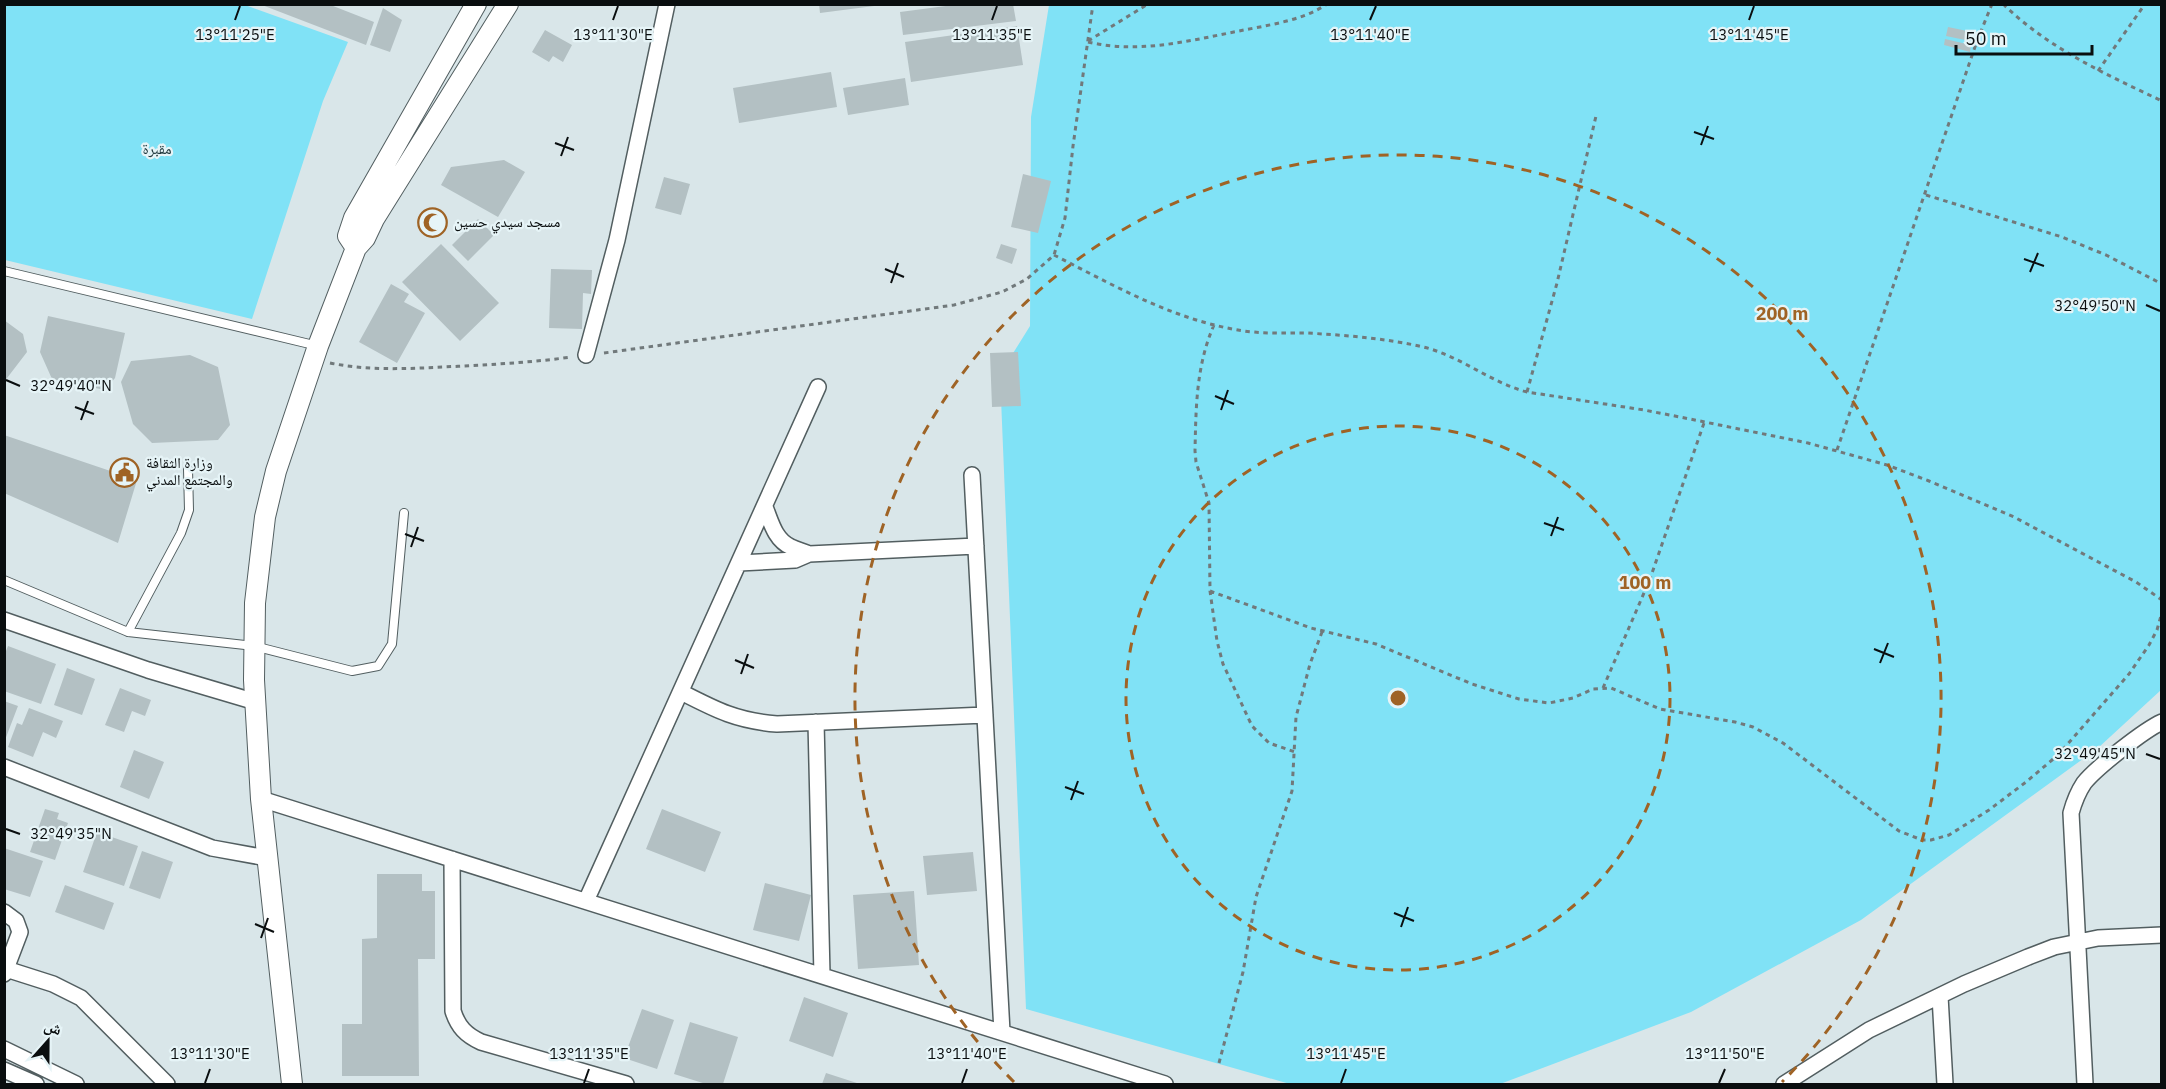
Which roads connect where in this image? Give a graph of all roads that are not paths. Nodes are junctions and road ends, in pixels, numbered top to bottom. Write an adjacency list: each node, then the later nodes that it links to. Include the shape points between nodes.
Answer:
1 (476, 4): 4 (street, via 354,218 348,236)
2 (508, 4): 4 (street)
3 (667, 4): 7 (street, via 617,240)
4 (356, 248): 6 (street)
5 (4, 271): 6 (lane)
6 (315, 353): 19 (street, via 265,517)
7 (586, 355)
8 (818, 387): 11 (street)
9 (188, 469): 18 (lane, via 189,510 181,533)
10 (972, 475): 13 (street)
11 (765, 507): 14 (street, via 780,539); 15 (street)
12 (404, 513): 19 (lane, via 392,644 378,666 352,671)
13 (976, 546): 14 (street); 22 (street)
14 (809, 554): 15 (street, via 795,560)
15 (739, 563): 20 (street)
16 (4, 580): 18 (lane)
17 (4, 620): 21 (street)
18 (128, 633): 19 (lane)
19 (254, 646): 21 (street)
20 (681, 692): 23 (street, via 717,710 755,722); 29 (street)
21 (256, 702): 26 (street)
22 (986, 715): 23 (street); 36 (street)
23 (816, 722): 34 (street)
24 (2162, 722): 32 (street, via 2092,775 2074,801 2071,825)
25 (4, 767): 27 (street, via 212,848)
26 (261, 799): 27 (street); 28 (street)
27 (267, 858): 45 (street)
28 (452, 859): 29 (street); 41 (street, via 453,1011 461,1029 481,1042)
29 (586, 901): 34 (street)
30 (4, 912): 33 (street, via 16,921 20,932)
31 (2162, 935): 32 (street)
32 (2077, 942): 35 (street, via 2028,957); 50 (street)
33 (5, 971): 44 (street, via 53,984 81,998)
34 (822, 975): 36 (street)
35 (1940, 996): 40 (street, via 1869,1030); 49 (street)
36 (1002, 1032): 39 (street)
37 (4, 1049): 43 (street)
38 (4, 1070): 42 (street)
39 (1119, 1078): 47 (street)
40 (1802, 1079): 48 (street)
41 (606, 1081): 46 (street)
42 (36, 1084)
43 (76, 1084)
44 (167, 1084)
45 (292, 1084)
46 (626, 1084)
47 (1165, 1084)
48 (1784, 1084)
49 (1945, 1084)
50 (2085, 1084)

